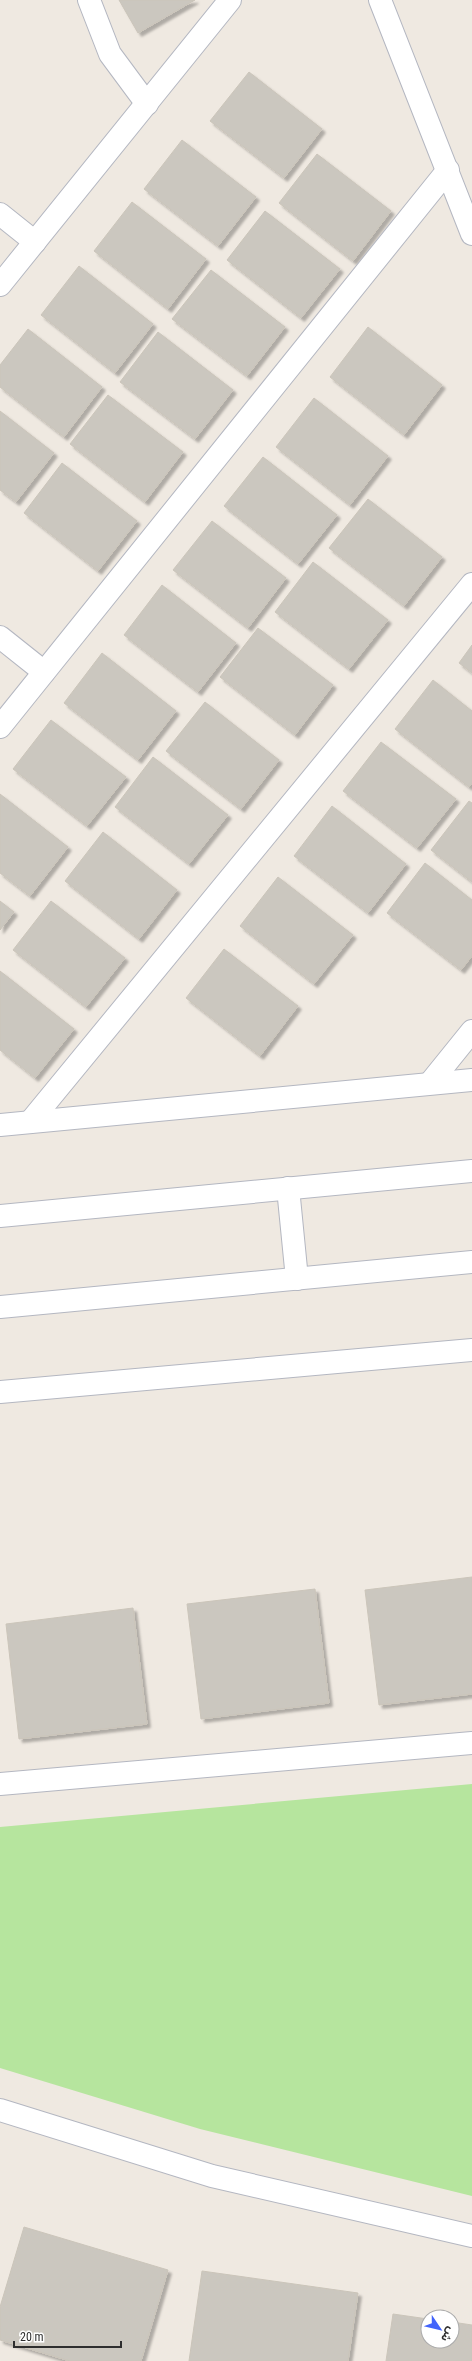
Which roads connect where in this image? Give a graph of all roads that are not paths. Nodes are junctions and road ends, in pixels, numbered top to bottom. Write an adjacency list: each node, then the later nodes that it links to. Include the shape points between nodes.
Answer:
1 (89, 0): 4 (street, via 110,54)
2 (230, 0): 4 (street)
3 (380, 0): 5 (street)
4 (147, 104): 8 (street)
5 (448, 170): 7 (street); 12 (street)
6 (0, 214): 8 (street)
7 (472, 234)
8 (35, 242): 9 (street)
9 (0, 285)
10 (472, 584): 17 (street)
11 (0, 637): 12 (street)
12 (44, 672): 13 (street)
13 (0, 727)
14 (472, 1031): 16 (street)
15 (472, 1080): 16 (street)
16 (430, 1083): 17 (street)
17 (30, 1122): 18 (street)
18 (0, 1125)
19 (472, 1171): 20 (street)
20 (288, 1188): 21 (street); 23 (street)
21 (0, 1216)
22 (472, 1262): 23 (street)
23 (297, 1279): 24 (street)
24 (0, 1307)
25 (472, 1350): 26 (street)
26 (0, 1392)
27 (472, 1743): 28 (street)
28 (0, 1784)
29 (0, 2110): 30 (street, via 212,2176)
30 (472, 2236)

